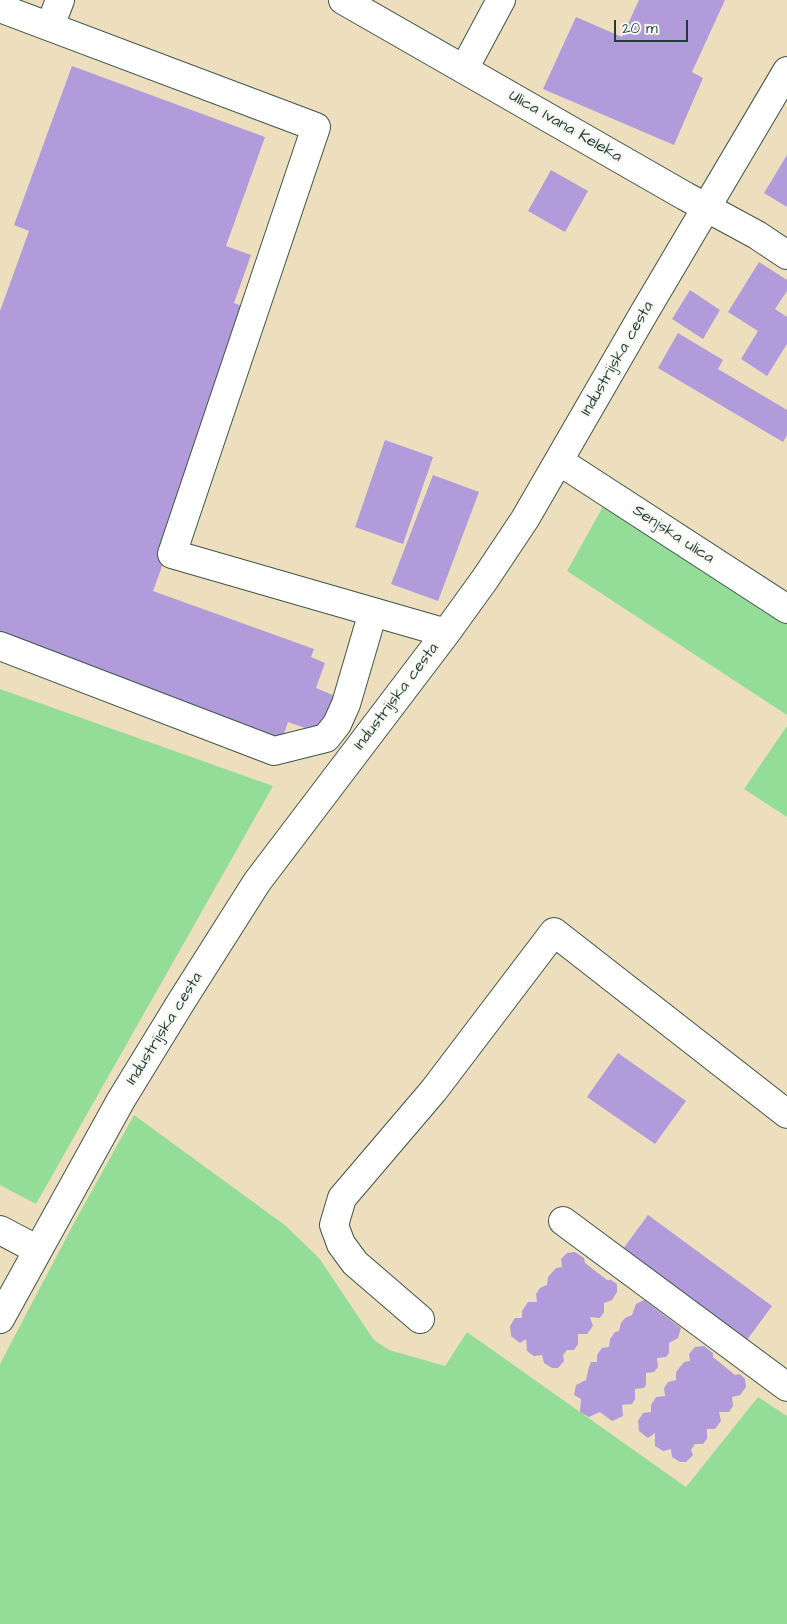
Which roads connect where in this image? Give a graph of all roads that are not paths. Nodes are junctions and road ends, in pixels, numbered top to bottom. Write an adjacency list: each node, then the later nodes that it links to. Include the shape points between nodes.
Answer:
1 (60, 0): 5 (street)
2 (343, 0): 6 (street, Ulica Ivana Keleka)
3 (501, 0): 6 (street)
4 (0, 8): 5 (street)
5 (50, 26): 12 (street, via 316,127 172,554)
6 (464, 69): 8 (street, Ulica Ivana Keleka)
7 (787, 71): 8 (street, Industrijska cesta)
8 (706, 208): 9 (street, Ulica Ivana Keleka); 10 (street, Industrijska cesta)
9 (787, 254)
10 (559, 461): 11 (street, Senjska ulica); 13 (street, Industrijska cesta, via 525,519)
11 (787, 609)
12 (373, 612): 13 (street); 14 (street, via 337,724 326,738 274,751)
13 (446, 633): 18 (street, Industrijska cesta, via 257,882 121,1100)
14 (0, 646)
15 (787, 1114): 20 (street, via 554,932 434,1090 342,1198 334,1225 341,1244 355,1263)
16 (563, 1221): 21 (street)
17 (0, 1230): 18 (street)
18 (38, 1250): 19 (street, Industrijska cesta)
19 (0, 1319)
20 (420, 1319)
21 (787, 1387)

